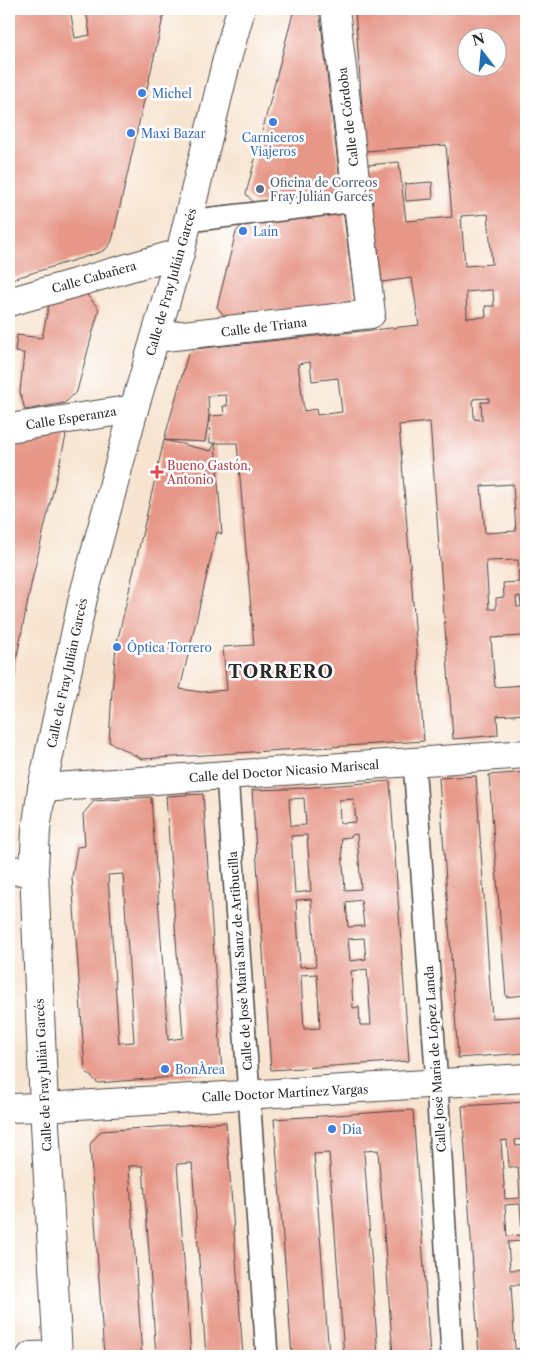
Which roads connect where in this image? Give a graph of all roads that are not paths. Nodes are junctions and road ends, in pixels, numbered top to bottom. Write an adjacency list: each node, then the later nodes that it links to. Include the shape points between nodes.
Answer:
1 (241, 9): 4 (street, Calle de Fray Julián Garcés)
2 (336, 9): 3 (street, Calle de Córdoba)
3 (358, 201): 4 (street); 7 (street, Calle de Córdoba)
4 (188, 221): 5 (street, Calle de Fray Julián Garcés)
5 (180, 253): 6 (street, Calle Cabañera); 8 (street, Calle de Fray Julián Garcés)
6 (9, 302)
7 (371, 314): 8 (street, Calle de Triana)
8 (156, 338): 9 (street, Calle de Fray Julián Garcés)
9 (134, 409): 10 (street, Calle Esperanza); 14 (street, Calle de Fray Julián Garcés, via 83,598)
10 (9, 428)
11 (526, 754): 12 (street, Calle del Doctor Nicasio Mariscal)
12 (414, 762): 13 (street, Calle del Doctor Nicasio Mariscal); 17 (street, Calle José María de López Landa)
13 (227, 775): 14 (street, Calle del Doctor Nicasio Mariscal); 18 (street, Calle de José María Sanz de Artibucilla)
14 (42, 788): 15 (street, Calle de Fray Julián Garcés, via 36,830)
15 (21, 870): 19 (street, Calle de Fray Julián Garcés)
16 (526, 1078): 17 (street, Calle Doctor Martínez Vargas)
17 (437, 1084): 18 (street, Calle Doctor Martínez Vargas); 24 (street, Calle José María de López Landa)
18 (249, 1095): 19 (street, Calle Doctor Martínez Vargas); 23 (street, Calle de José María Sanz de Artibucilla)
19 (44, 1107): 20 (street, Calle Doctor Martínez Vargas); 22 (street, Calle de Fray Julián Garcés)
20 (9, 1108)
21 (30, 1356): 22 (street)
22 (58, 1356)
23 (267, 1356)
24 (452, 1356)

